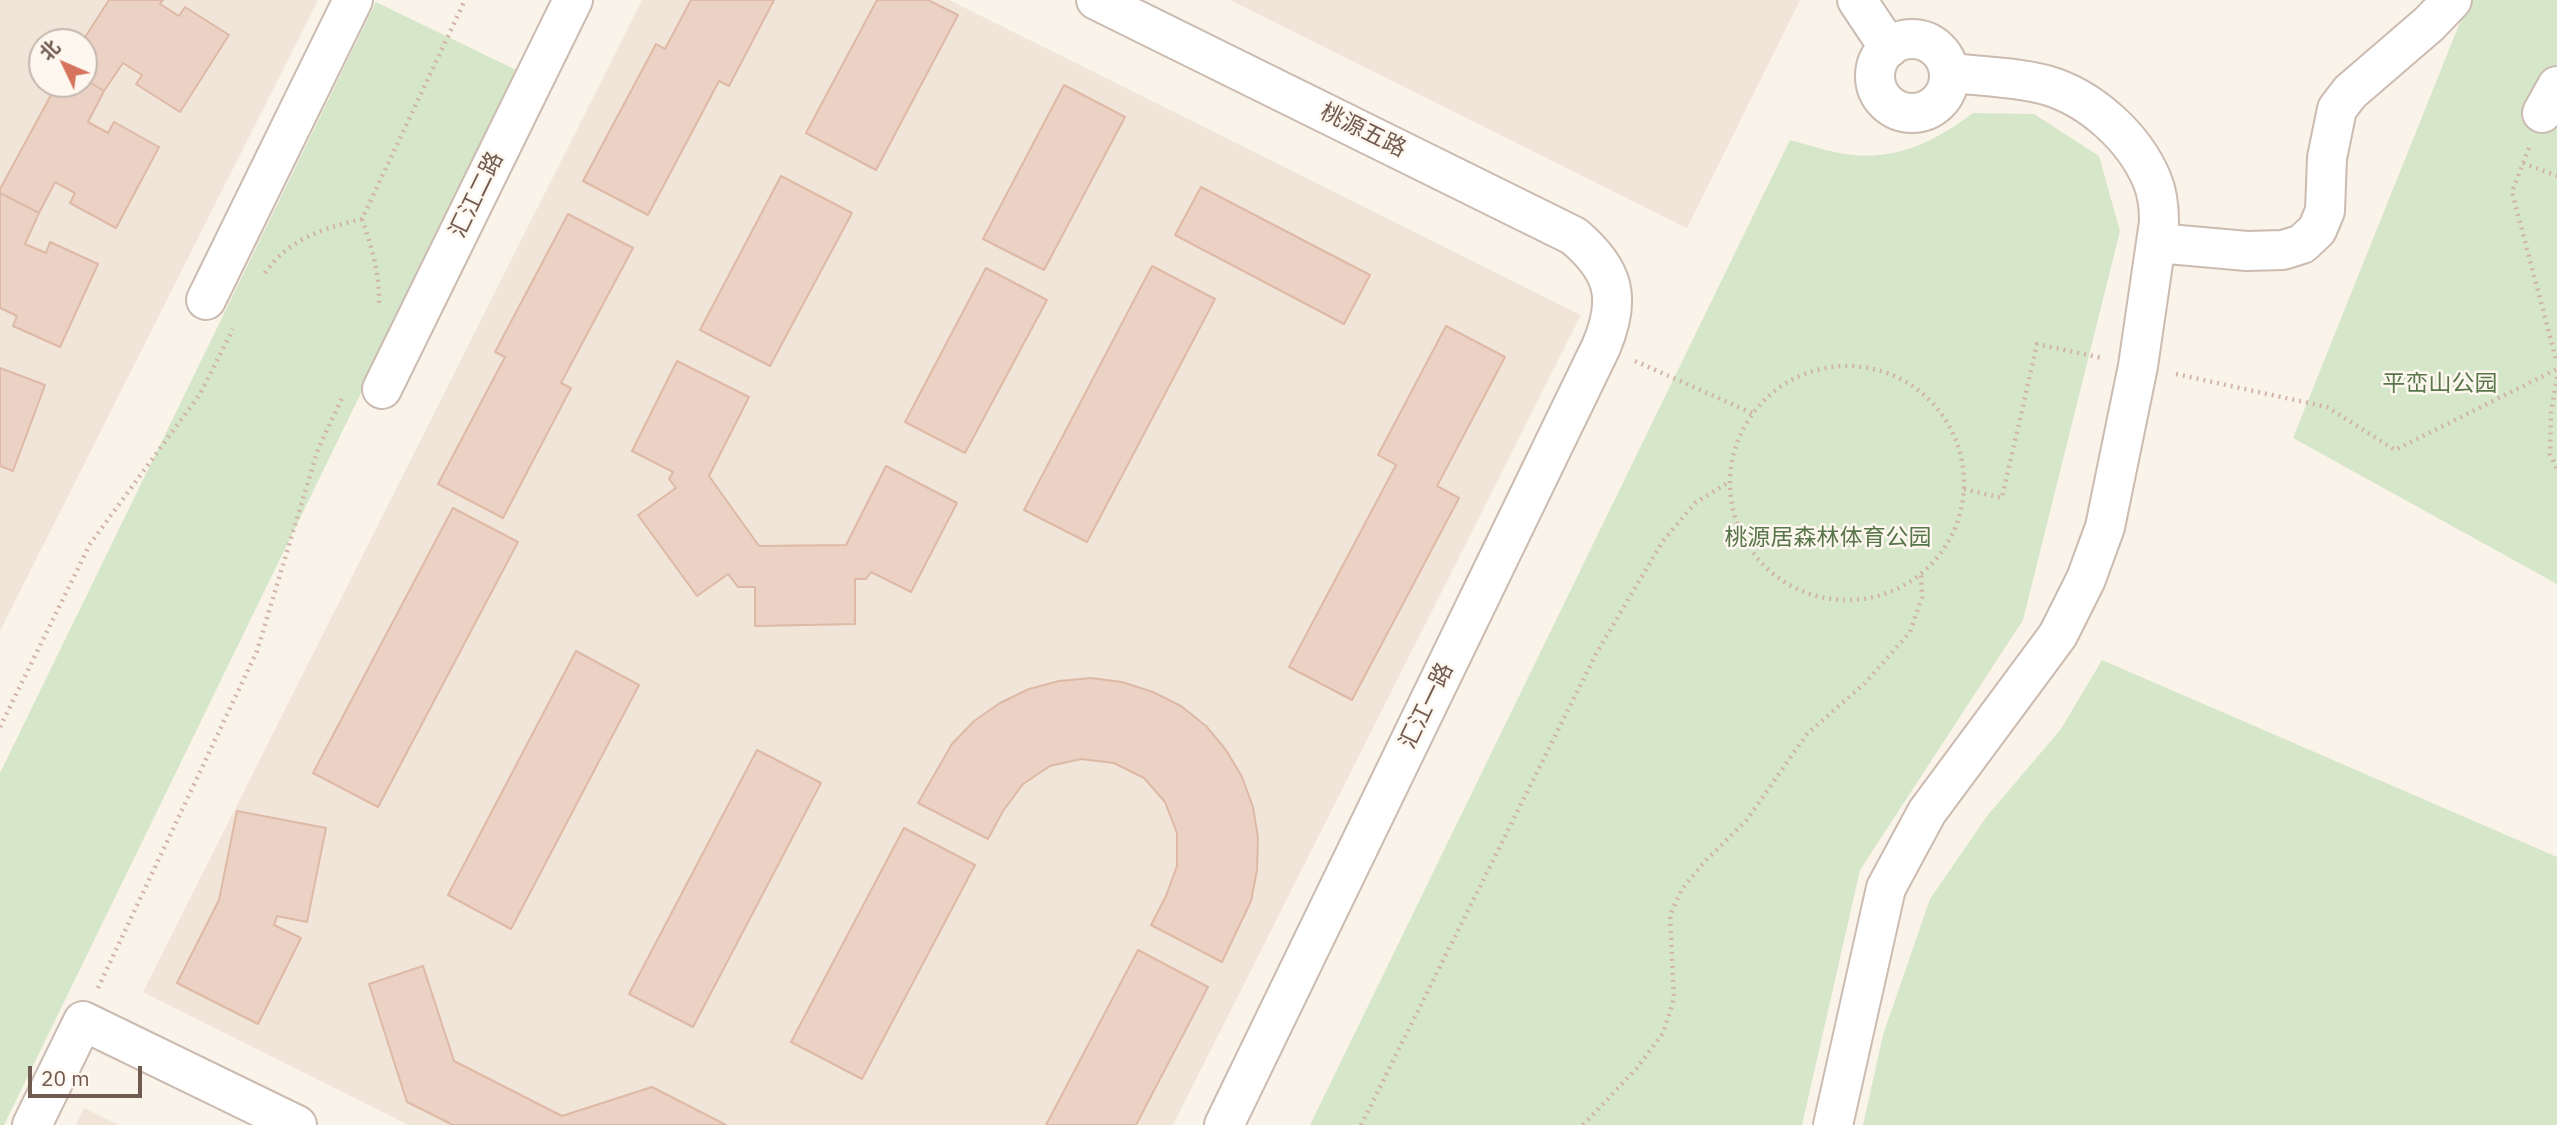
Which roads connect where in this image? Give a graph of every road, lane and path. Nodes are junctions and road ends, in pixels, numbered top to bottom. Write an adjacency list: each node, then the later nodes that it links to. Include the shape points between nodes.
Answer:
1 (353, 0): 17 (street)
2 (465, 0): 13 (path)
3 (573, 0): 25 (street, 汇江二路)
4 (1096, 0): 7 (street, 桃源五路)
5 (1857, 0): 8 (street)
6 (2452, 0): 14 (street, via 2337,109 2327,158 2325,211 2317,230 2302,244 2283,250 2247,251)
7 (1164, 15): 16 (street, 桃源五路, via 1574,236 1597,258)
8 (1889, 48): 9 (street, via 1898,42 1921,41 1940,52); 9 (street, via 1881,57 1875,80 1886,103 1896,110 1922,112 1933,107 1948,86)
9 (1949, 73): 14 (street, via 2046,85 2098,111 2129,142 2153,181 2160,222)
10 (2549, 99): 11 (path)
11 (2523, 163): 12 (path); 21 (path, via 2512,192)
12 (2557, 176)
13 (362, 219): 15 (path, via 325,228 295,243); 18 (path, via 380,282)
14 (2157, 243): 22 (street)
15 (263, 275)
16 (1611, 283): 20 (street, 汇江一路, via 1611,324)
17 (206, 300)
18 (378, 313)
19 (234, 327): 31 (path, via 200,394 90,544)
20 (1601, 347): 26 (path); 35 (street, 汇江一路)
21 (2557, 363)
22 (2138, 366): 23 (path, via 2327,407 2395,450); 29 (path, via 2037,344 2002,498); 38 (street, via 2105,527 2087,579 2058,635 1927,812 1886,888)
23 (2557, 369)
24 (2557, 377): 27 (path, via 2550,454)
25 (363, 391): 32 (path, via 318,449 257,651)
26 (1752, 413): 28 (path, via 1736,446); 29 (path, via 1781,385 1818,368 1857,365 1896,375 1929,397 1954,429 1965,468)
27 (2557, 469)
28 (1729, 482): 30 (path, via 1735,518 1750,551 1775,577 1807,594 1846,601 1886,594); 36 (path, via 1695,503 1663,541 1597,652)
29 (1964, 489): 30 (path, via 1963,508 1948,545)
30 (1921, 575): 37 (path, via 1922,597 1910,632 1866,683 1807,734 1746,821 1682,889 1670,915 1674,999 1662,1033 1637,1068)
31 (0, 727)
32 (83, 1021): 33 (street); 34 (street)
33 (32, 1125)
34 (297, 1125)
35 (1224, 1125)
36 (1361, 1125)
37 (1583, 1125)
38 (1833, 1125)

